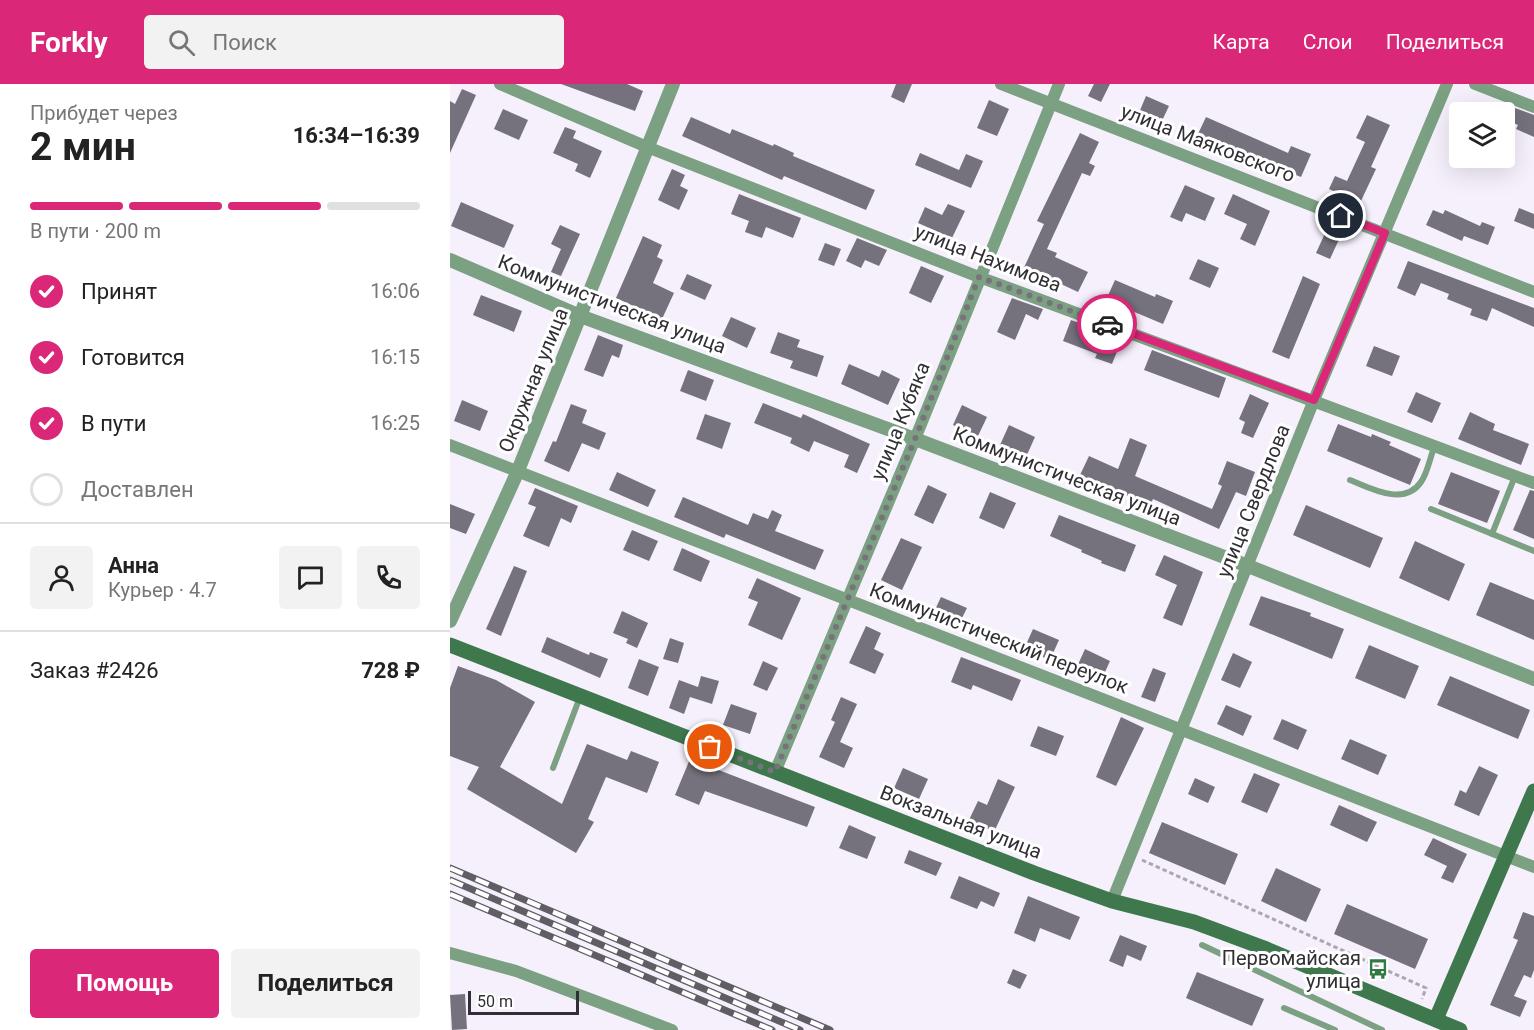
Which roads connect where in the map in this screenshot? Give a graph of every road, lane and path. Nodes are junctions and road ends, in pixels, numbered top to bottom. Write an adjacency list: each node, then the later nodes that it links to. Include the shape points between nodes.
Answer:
1 (500, 84): 9 (street, улица Нахимова)
2 (673, 84): 9 (street, Окружная улица)
3 (1001, 84): 7 (street, улица Маяковского)
4 (1059, 84): 7 (street, улица Кубяка)
5 (1447, 84): 10 (street, улица Свердлова)
6 (1475, 84): 8 (street)
7 (1051, 102): 10 (street, улица Маяковского); 12 (street, улица Кубяка)
8 (1534, 107)
9 (647, 147): 12 (street, улица Нахимова); 14 (street, Окружная улица)
10 (1385, 233): 13 (street, улица Маяковского); 15 (street, улица Свердлова)
11 (450, 260): 14 (street, Коммунистическая улица)
12 (979, 277): 15 (street, улица Нахимова); 16 (street, улица Кубяка)
13 (1534, 292)
14 (580, 316): 16 (street, Коммунистическая улица); 19 (street, Окружная улица)
15 (1314, 400): 17 (street, улица Нахимова); 26 (street, улица Свердлова)
16 (915, 439): 26 (street, Коммунистическая улица); 27 (street, улица Кубяка)
17 (1435, 445): 20 (street, улица Нахимова); 21 (lane, via 1421,482 1412,490 1396,495)
18 (450, 446): 19 (street, Коммунистический переулок)
19 (517, 473): 27 (street, Коммунистический переулок); 28 (street, Окружная улица)
20 (1515, 476): 22 (street, улица Нахимова); 24 (lane)
21 (1350, 480)
22 (1534, 483)
23 (1431, 509): 24 (lane)
24 (1492, 534): 25 (lane)
25 (1534, 551)
26 (1248, 566): 30 (street, Коммунистическая улица); 32 (street, улица Свердлова)
27 (847, 601): 32 (street, Коммунистический переулок); 34 (street, улица Кубяка)
28 (450, 621)
29 (450, 645): 31 (main road, Вокзальная улица)
30 (1534, 679)
31 (580, 696): 33 (lane); 34 (main road, Вокзальная улица)
32 (1181, 728): 36 (street, Коммунистический переулок); 39 (street, улица Свердлова)
33 (552, 768)
34 (775, 772): 39 (main road, Вокзальная улица)
35 (1534, 791): 36 (main road)
36 (1507, 855): 38 (street, Коммунистический переулок); 44 (main road)
37 (1138, 858): 43 (path, via 1426,988)
38 (1534, 867)
39 (1112, 901): 43 (main road, Вокзальная улица, via 1194,922)
40 (1202, 945): 47 (lane)
41 (450, 953): 45 (street, via 516,971)
42 (1284, 1008): 46 (lane)
43 (1417, 1011): 44 (main road, Вокзальная улица)
44 (1434, 1025): 48 (main road, Вокзальная улица)
45 (672, 1030)
46 (1335, 1030)
47 (1382, 1030)
48 (1460, 1030)

